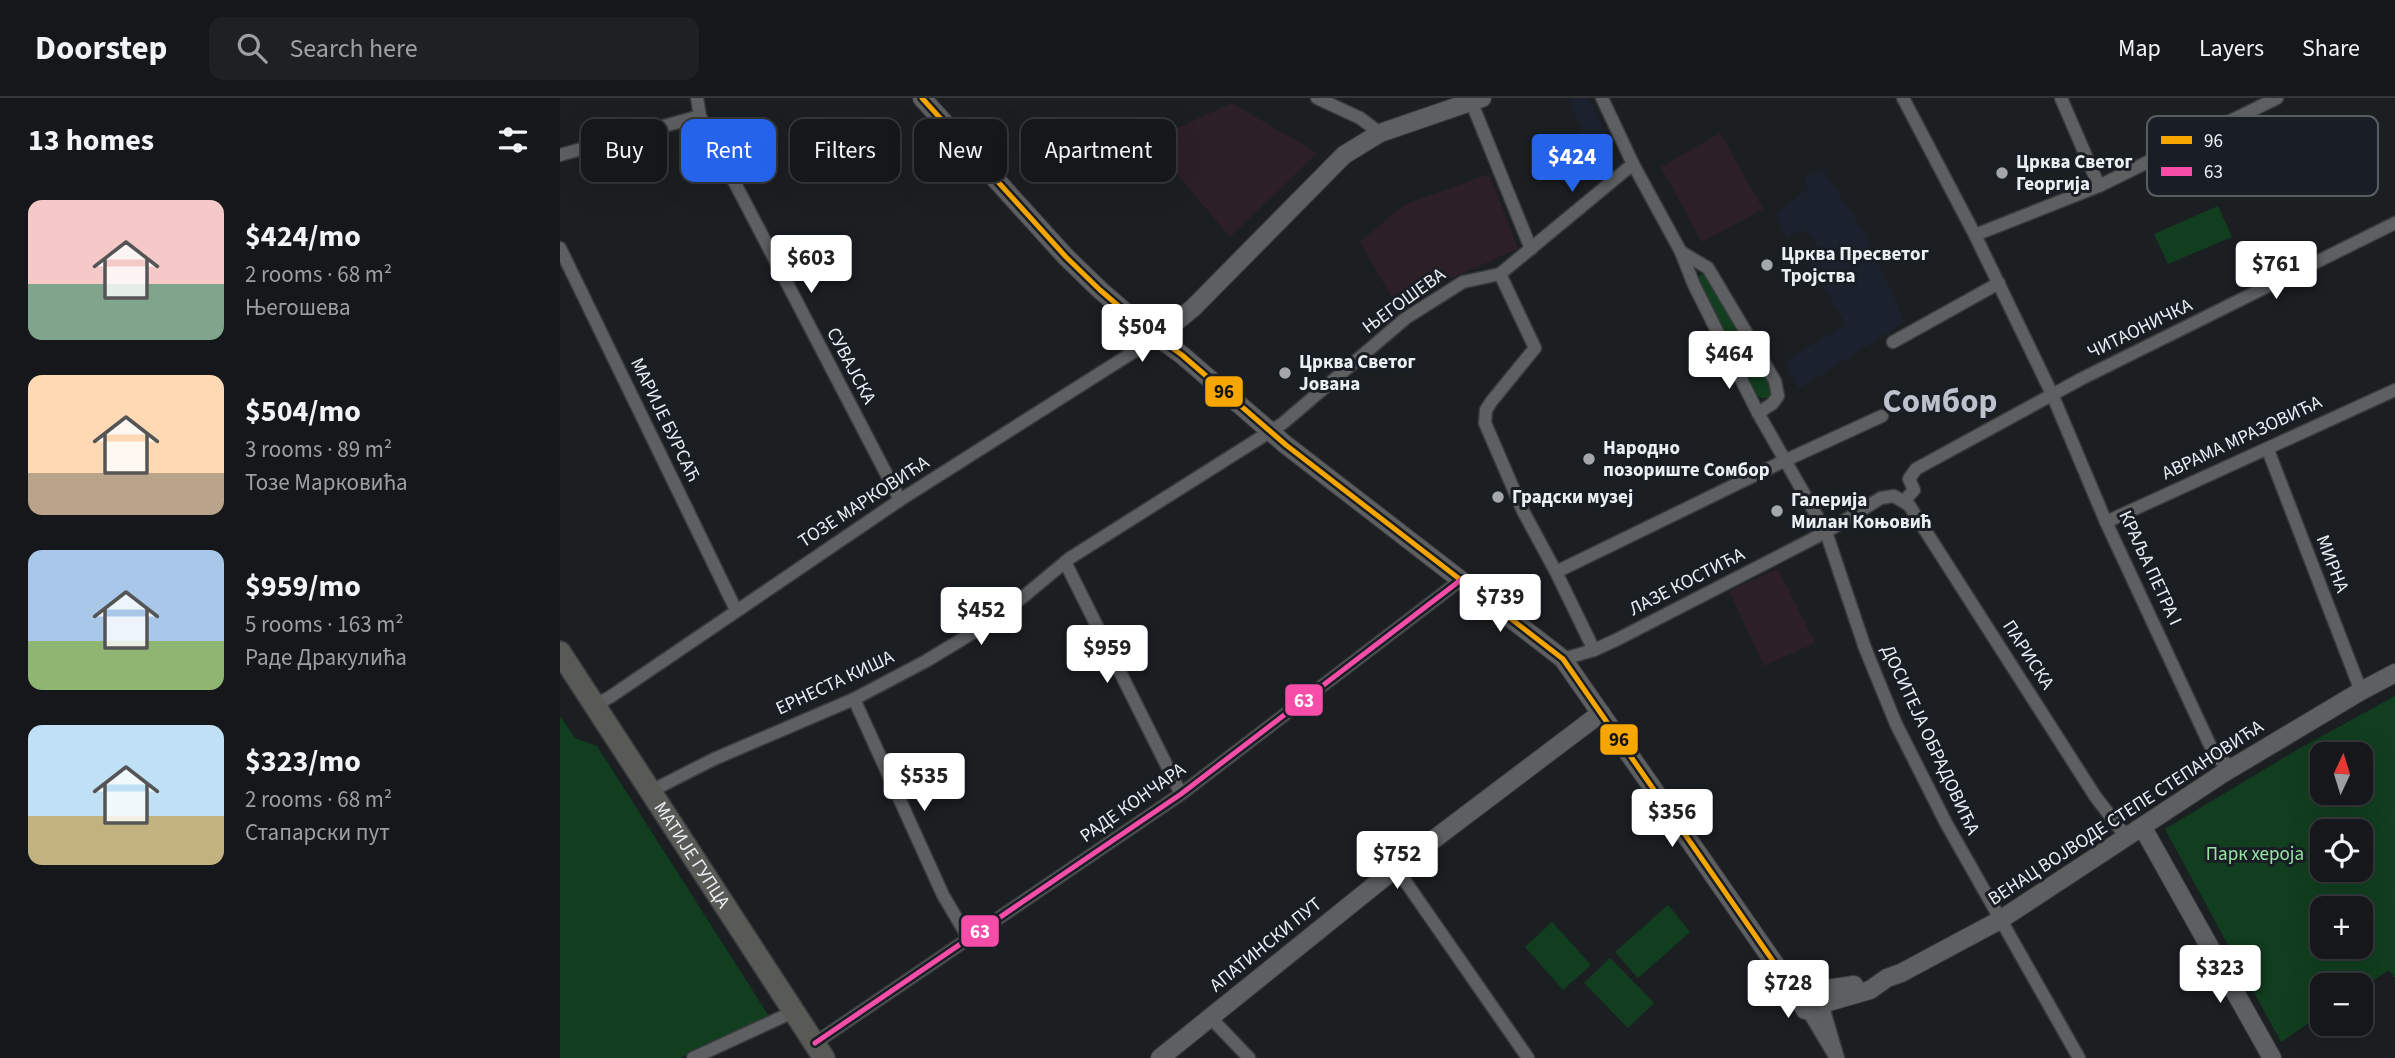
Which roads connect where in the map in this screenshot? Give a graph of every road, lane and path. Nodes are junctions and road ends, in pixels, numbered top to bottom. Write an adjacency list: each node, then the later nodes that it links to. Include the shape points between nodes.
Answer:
1 (697, 98): 9 (street, СУВАЈСКА)
2 (922, 98): 23 (main road, via 1066,257)
3 (1318, 98): 11 (street)
4 (1602, 98): 14 (street, ДОСИТЕЈА ОБРАДОВИЋА)
5 (1903, 98): 17 (street)
6 (2061, 98): 15 (street)
7 (2277, 98): 10 (street)
8 (1476, 100): 11 (main road); 19 (street)
9 (700, 116): 12 (street); 33 (street, СУВАЈСКА)
10 (2241, 116)
11 (1380, 133): 23 (main road, via 1344,155 1194,308)
12 (560, 155)
13 (2147, 162): 15 (street)
14 (1633, 164): 19 (street, ЊЕГОШЕВА); 20 (street, ДОСИТЕЈА ОБРАДОВИЋА)
15 (2099, 186): 17 (street)
16 (2395, 223): 26 (street, ЧИТАОНИЧКА)
17 (1975, 235): 22 (street, КРАЉА ПЕТРА I)
18 (560, 248): 39 (street, МАРИЈЕ БУРСАЋ)
19 (1531, 249): 21 (street, ЊЕГОШЕВА)
20 (1681, 252): 27 (street, ДОСИТЕЈА ОБРАДОВИЋА); 27 (street, via 1708,268 1775,381 1778,396)
21 (1500, 274): 29 (street, ЊЕГОШЕВА, via 1464,282 1406,318); 37 (street, via 1535,348 1491,402 1485,423 1523,511)
22 (1999, 283): 24 (street); 26 (street, КРАЉА ПЕТРА I)
23 (1157, 337): 29 (main road); 33 (street, ТОЗЕ МАРКОВИЋА)
24 (1893, 342)
25 (2395, 390): 30 (street, АВРАМА МРАЗОВИЋА)
26 (2052, 394): 32 (street, via 1916,468 1909,480 1914,490); 34 (street, КРАЉА ПЕТРА I)
27 (1758, 413): 31 (street, ДОСИТЕЈА ОБРАДОВИЋА)
28 (1882, 416): 31 (street)
29 (1272, 432): 36 (street, ЕРНЕСТА КИША); 38 (main road)
30 (2268, 450): 34 (street, АВРАМА МРАЗОВИЋА); 44 (street, МИРНА)
31 (1784, 461): 35 (street, ДОСИТЕЈА ОБРАДОВИЋА); 37 (street)
32 (1899, 499): 35 (street, ЛАЗЕ КОСТИЋА, via 1881,498); 54 (street, ПАРИСКА)
33 (900, 500): 39 (street, ТОЗЕ МАРКОВИЋА)
34 (2106, 522): 48 (street, КРАЉА ПЕТРА I)
35 (1826, 531): 40 (street, ЛАЗЕ КОСТИЋА); 56 (street, ДОСИТЕЈА ОБРАДОВИЋА, via 1896,724)
36 (1065, 562): 45 (street, ЕРНЕСТА КИША, via 969,635); 52 (street)
37 (1556, 572): 40 (street)
38 (1462, 579): 42 (main road); 52 (street, РАДЕ КОНЧАРА)
39 (736, 610): 46 (street, ТОЗЕ МАРКОВИЋА)
40 (1594, 650): 42 (street, ЛАЗЕ КОСТИЋА)
41 (560, 652): 46 (main road, МАТИЈЕ ГУПЦА)
42 (1563, 659): 47 (main road)
43 (2395, 673): 44 (main road, ВЕНАЦ ВОЈВОДЕ СТЕПЕ СТЕПАНОВИЋА)
44 (2361, 691): 49 (main road, ВЕНАЦ ВОЈВОДЕ СТЕПЕ СТЕПАНОВИЋА)
45 (854, 699): 51 (street, ЕРНЕСТА КИША); 57 (street, via 943,895)
46 (595, 705): 51 (main road, МАТИЈЕ ГУПЦА)
47 (1601, 713): 55 (main road, АПАТИНСКИ ПУТ); 58 (main road, via 1761,944 1774,950)
48 (2216, 758): 49 (street); 50 (street)
49 (2234, 767): 50 (main road, ВЕНАЦ ВОЈВОДЕ СТЕПЕ СТЕПАНОВИЋА)
50 (2210, 782): 53 (main road, ВЕНАЦ ВОЈВОДЕ СТЕПЕ СТЕПАНОВИЋА)
51 (651, 791): 59 (main road, МАТИЈЕ ГУПЦА)
52 (1181, 794): 57 (street, РАДЕ КОНЧАРА)
53 (2143, 828): 54 (main road, ВЕНАЦ ВОЈВОДЕ СТЕПЕ СТЕПАНОВИЋА); 68 (main road)
54 (2127, 838): 56 (main road, ВЕНАЦ ВОЈВОДЕ СТЕПЕ СТЕПАНОВИЋА)
55 (1396, 868): 60 (main road, АПАТИНСКИ ПУТ); 65 (street)
56 (2000, 920): 58 (main road, ВЕНАЦ ВОЈВОДЕ СТЕПЕ СТЕПАНОВИЋА, via 1878,984 1868,982); 67 (street, ДОСИТЕЈА ОБРАДОВИЋА)
57 (969, 939): 61 (street, РАДЕ КОНЧАРА)
58 (1814, 1000): 66 (street)
59 (793, 1012): 61 (main road, МАТИЈЕ ГУПЦА); 62 (street)
60 (1210, 1017): 63 (main road, АПАТИНСКИ ПУТ); 64 (street)
61 (819, 1051)
62 (693, 1058)
63 (1160, 1058)
64 (1249, 1058)
65 (1528, 1058)
66 (1837, 1058)
67 (2079, 1058)
68 (2273, 1058)

